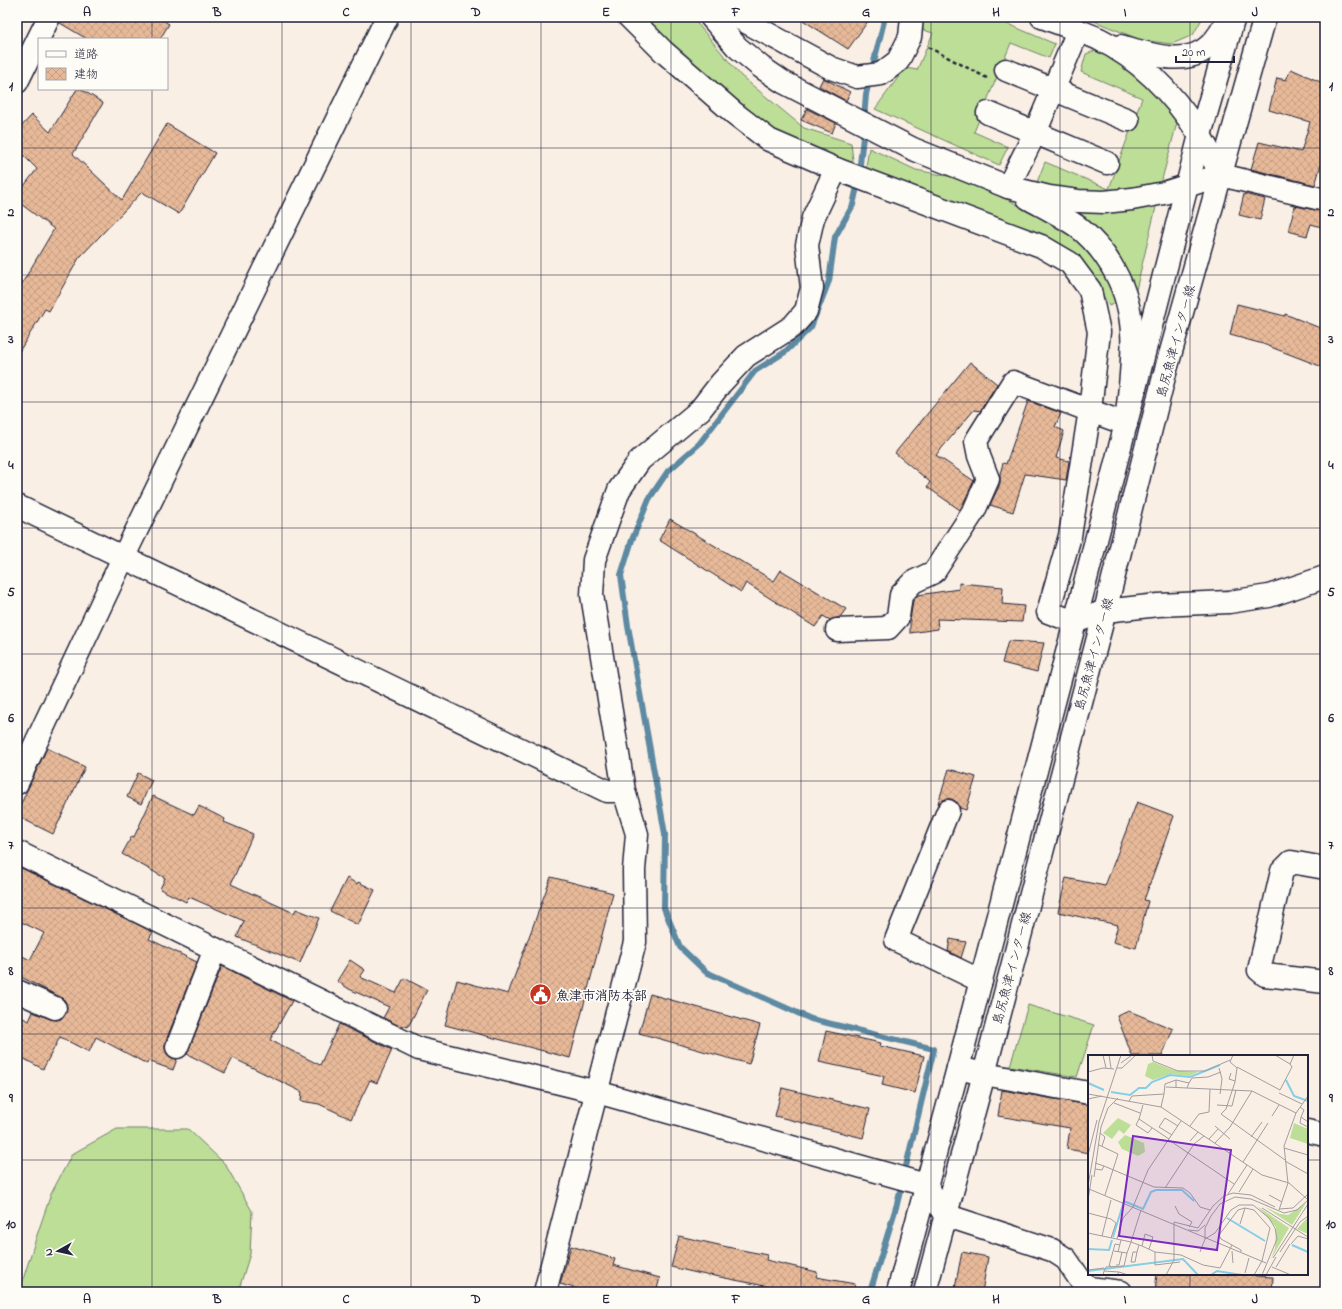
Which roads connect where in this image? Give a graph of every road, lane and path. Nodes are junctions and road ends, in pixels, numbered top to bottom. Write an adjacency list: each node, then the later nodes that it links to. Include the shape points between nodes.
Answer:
1 (49, 17): 12 (main road)
2 (387, 17): 31 (main road)
3 (629, 17): 23 (main road, via 734,114 769,140)
4 (711, 17): 26 (main road, via 737,46 783,82 913,149)
5 (737, 17): 10 (main road, via 831,68 857,77 881,74 898,61)
6 (1042, 17): 11 (main road)
7 (1229, 17): 14 (main road, via 1210,46 1196,55 1175,58 1155,55)
8 (1234, 17): 21 (main road, 島尻魚津インター線)
9 (1264, 17): 24 (main road, 島尻魚津インター線)
10 (911, 27): 15 (path)
11 (1078, 31): 14 (main road); 17 (main road)
12 (39, 38)
13 (38, 39): 16 (main road)
14 (1099, 39): 21 (main road, via 1150,73 1170,94)
15 (997, 74): 17 (main road)
16 (17, 82)
17 (1054, 90): 19 (main road); 20 (main road)
18 (988, 113): 20 (main road)
19 (1128, 120)
20 (1035, 133): 22 (main road); 26 (main road)
21 (1200, 135): 24 (main road); 25 (main road, 島尻魚津インター線)
22 (1107, 163)
23 (836, 169): 28 (main road, via 1041,246 1070,263 1090,290 1099,332); 37 (main road, via 813,218 807,245 812,288 806,311 793,326 746,356 700,410 640,460 619,490 594,560 592,595)
24 (1221, 175): 25 (main road); 27 (main road); 33 (main road, 島尻魚津インター線, via 1165,374)
25 (1187, 186): 26 (main road, via 1132,199 1104,202 1049,197); 29 (main road, 島尻魚津インター線)
26 (1008, 187): 29 (main road, via 1078,227 1110,262 1121,283 1129,304 1133,329)
27 (1325, 200)
28 (1090, 410): 29 (main road); 34 (main road, via 1070,536 1048,612); 35 (main road, via 1013,382 976,441 988,479 974,511 934,572 912,582 901,595 898,617 888,628)
29 (1126, 424): 34 (main road, 島尻魚津インター線)
30 (17, 506): 31 (main road)
31 (123, 558): 36 (main road); 37 (main road, via 607,791)
32 (1325, 578): 33 (main road, via 1269,596 1229,602 1158,605)
33 (1105, 611): 34 (main road); 48 (main road, 島尻魚津インター線)
34 (1075, 622): 42 (main road, 島尻魚津インター線)
35 (837, 630)
36 (17, 783)
37 (624, 792): 49 (main road, via 637,834 634,870 635,942)
38 (948, 811): 42 (main road, via 896,940)
39 (17, 852): 41 (main road)
40 (1325, 868): 43 (main road, via 1291,862 1282,871 1259,970 1265,975)
41 (215, 949): 46 (main road); 49 (main road, via 419,1049)
42 (981, 981): 47 (main road, 島尻魚津インター線)
43 (1325, 982)
44 (17, 991): 45 (main road)
45 (55, 1008)
46 (177, 1047)
47 (958, 1068): 48 (main road); 53 (main road, 島尻魚津インター線)
48 (984, 1074): 50 (main road); 54 (main road, 島尻魚津インター線)
49 (597, 1092): 53 (main road); 55 (main road)
50 (1088, 1093)
51 (1308, 1131): 52 (main road)
52 (1325, 1134)
53 (926, 1185): 54 (main road); 56 (main road, 島尻魚津インター線)
54 (945, 1215): 57 (main road, 島尻魚津インター線); 58 (main road, via 1052,1250 1066,1259 1078,1278 1089,1288)
55 (545, 1292)
56 (898, 1292)
57 (925, 1292)
58 (1121, 1292)

